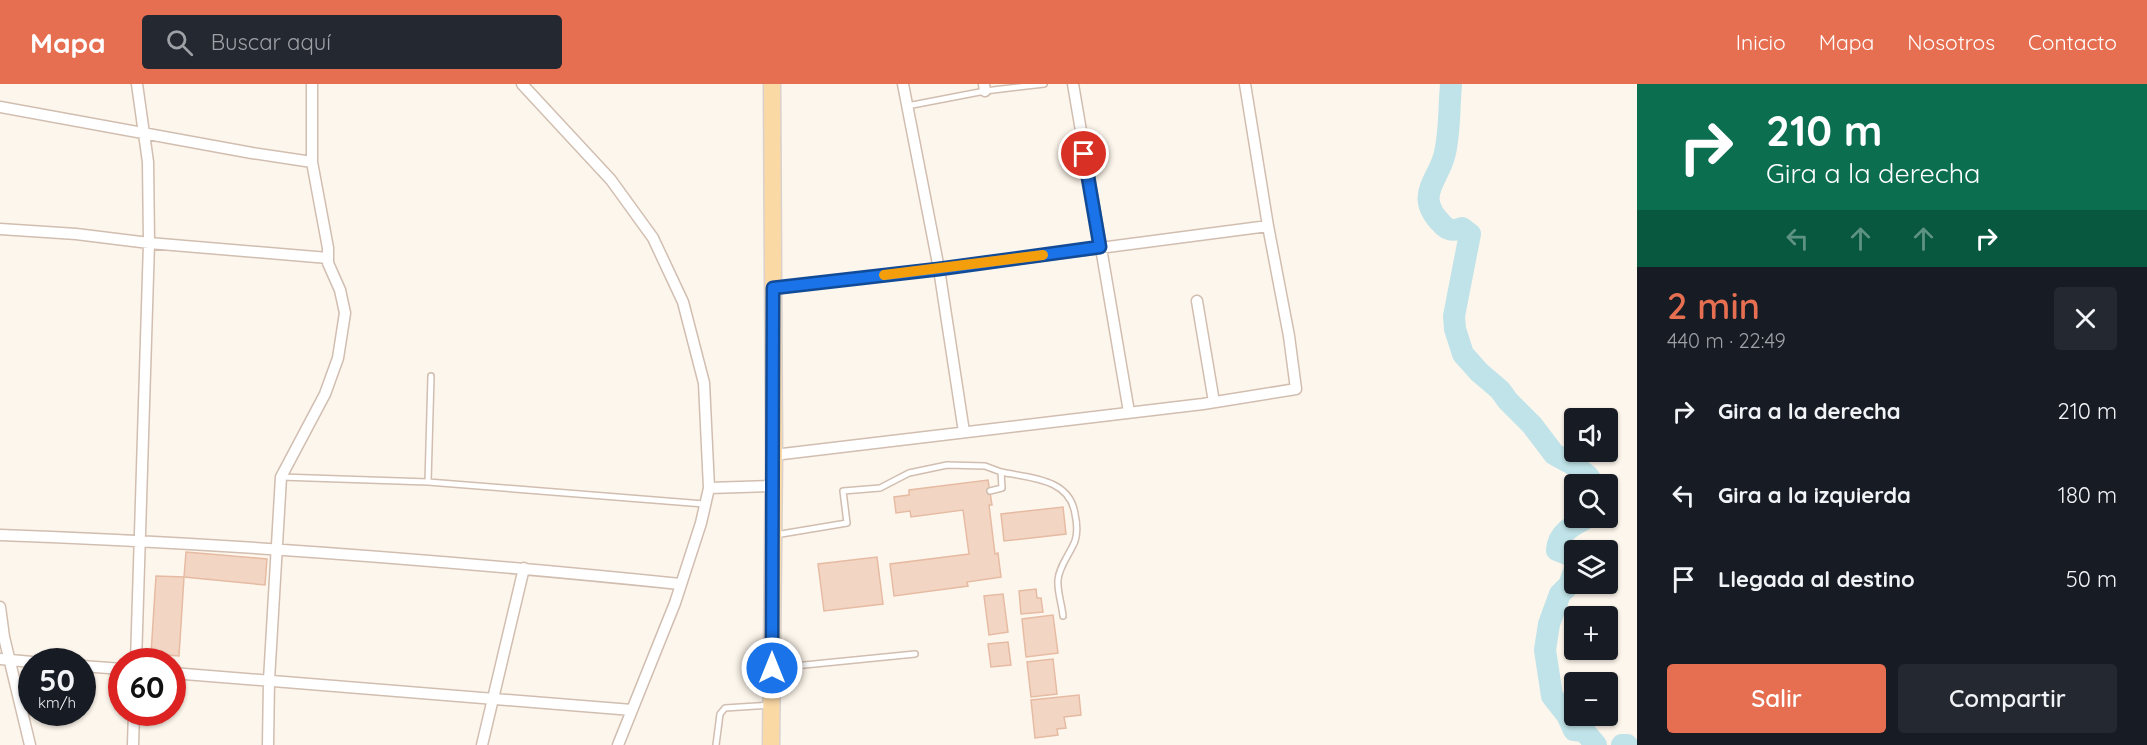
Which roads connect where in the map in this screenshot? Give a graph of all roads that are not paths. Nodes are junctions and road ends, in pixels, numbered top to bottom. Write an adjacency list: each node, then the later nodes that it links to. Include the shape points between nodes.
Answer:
1 (137, 84): 12 (street)
2 (312, 84): 13 (street)
3 (522, 84): 31 (street, via 612,180 653,238 683,302 704,383)
4 (772, 84): 20 (main road)
5 (903, 84): 11 (street)
6 (1044, 84): 9 (lane)
7 (1073, 84): 17 (street)
8 (1245, 84): 14 (street)
9 (985, 87): 11 (lane)
10 (0, 106): 12 (street)
11 (907, 106): 19 (street)
12 (142, 132): 13 (street); 16 (street, via 148,162)
13 (312, 162): 18 (street)
14 (1268, 226): 17 (street); 23 (street, via 1296,389)
15 (0, 229): 16 (street)
16 (149, 243): 18 (street); 36 (street)
17 (1100, 247): 19 (street); 24 (street)
18 (328, 258): 28 (street, via 345,313 338,358 325,394)
19 (939, 269): 20 (street); 25 (street)
20 (773, 288): 26 (main road)
21 (1197, 301): 23 (street)
22 (431, 376): 29 (lane)
23 (1214, 402): 24 (street)
24 (1129, 412): 25 (street)
25 (964, 432): 26 (street)
26 (774, 455): 30 (main road)
27 (1000, 472): 32 (lane, via 1002,488); 35 (lane, via 985,466 947,465 909,473 880,488 843,491 847,523); 41 (lane, via 1048,481 1063,489 1074,508 1075,541 1058,580)
28 (281, 477): 29 (lane); 37 (street)
29 (428, 482): 33 (lane)
30 (773, 486): 31 (street); 35 (main road)
31 (709, 488): 33 (street)
32 (990, 491)
33 (704, 504): 39 (street)
34 (0, 535): 36 (street)
35 (773, 535): 45 (main road)
36 (141, 540): 37 (street); 42 (street)
37 (278, 550): 38 (street); 47 (street)
38 (524, 568): 39 (street); 48 (street)
39 (680, 584): 50 (street)
40 (0, 607): 44 (street)
41 (1063, 616)
42 (137, 648)
43 (915, 654): 45 (lane)
44 (5, 660): 52 (street)
45 (772, 668): 49 (main road)
46 (186, 674): 47 (street)
47 (269, 680): 48 (street); 54 (street)
48 (494, 698): 50 (street); 55 (street)
49 (772, 705): 57 (lane, via 725,708 720,714); 58 (main road)
50 (632, 710): 56 (street)
51 (134, 726): 53 (street)
52 (30, 745)
53 (133, 745)
54 (268, 745)
55 (482, 745)
56 (618, 745)
57 (716, 745)
58 (771, 745)

